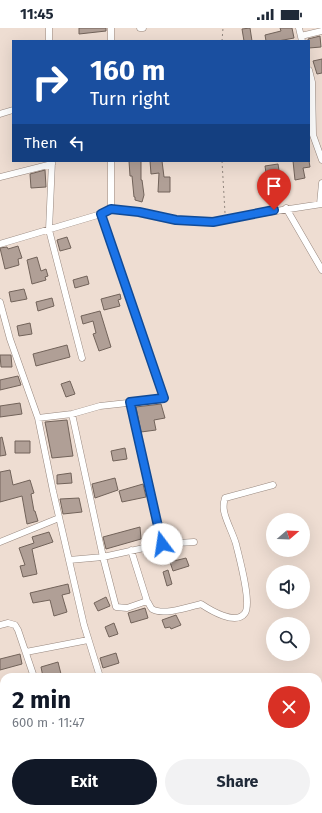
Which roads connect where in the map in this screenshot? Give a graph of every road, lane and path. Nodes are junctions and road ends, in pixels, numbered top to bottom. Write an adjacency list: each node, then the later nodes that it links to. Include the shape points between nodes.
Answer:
1 (49, 28): 9 (street)
2 (111, 28): 10 (street)
3 (140, 28): 4 (street)
4 (143, 28)
5 (222, 28): 11 (path)
6 (298, 28): 8 (street)
7 (322, 32): 8 (street)
8 (301, 39)
9 (49, 40)
10 (111, 40)
11 (222, 40)
12 (310, 74): 15 (street, via 313,135)
13 (12, 110): 14 (street)
14 (0, 114)
15 (322, 160)
16 (52, 162): 19 (street); 26 (street)
17 (111, 162): 23 (street)
18 (222, 162): 25 (path)
19 (0, 177)
20 (322, 183): 21 (street)
21 (321, 204): 22 (street)
22 (286, 208): 25 (street); 28 (street)
23 (111, 209): 24 (street); 25 (street, via 176,220)
24 (101, 214): 26 (street); 31 (street, via 164,398)
25 (225, 220)
26 (49, 230): 27 (street); 30 (street)
27 (0, 244)
28 (322, 270)
29 (0, 302): 33 (street)
30 (82, 358)
31 (130, 402): 32 (street, via 100,406); 38 (street)
32 (72, 414): 33 (street); 40 (street)
33 (38, 418): 35 (street)
34 (273, 485): 42 (street, via 233,494 225,498 223,504 236,543 245,583 245,614 240,617 218,615 201,604 169,611 157,610 151,608)
35 (60, 518): 36 (street); 41 (street)
36 (0, 542)
37 (194, 542): 38 (street)
38 (162, 544): 39 (street)
39 (131, 550): 40 (street); 42 (street)
40 (103, 557): 41 (street); 42 (street, via 116,607 127,608)
41 (69, 560): 44 (street)
42 (147, 601)
43 (0, 625): 45 (street, via 15,625)
44 (88, 640): 45 (street); 47 (street)
45 (26, 652): 46 (street)
46 (33, 673)
47 (99, 673)

